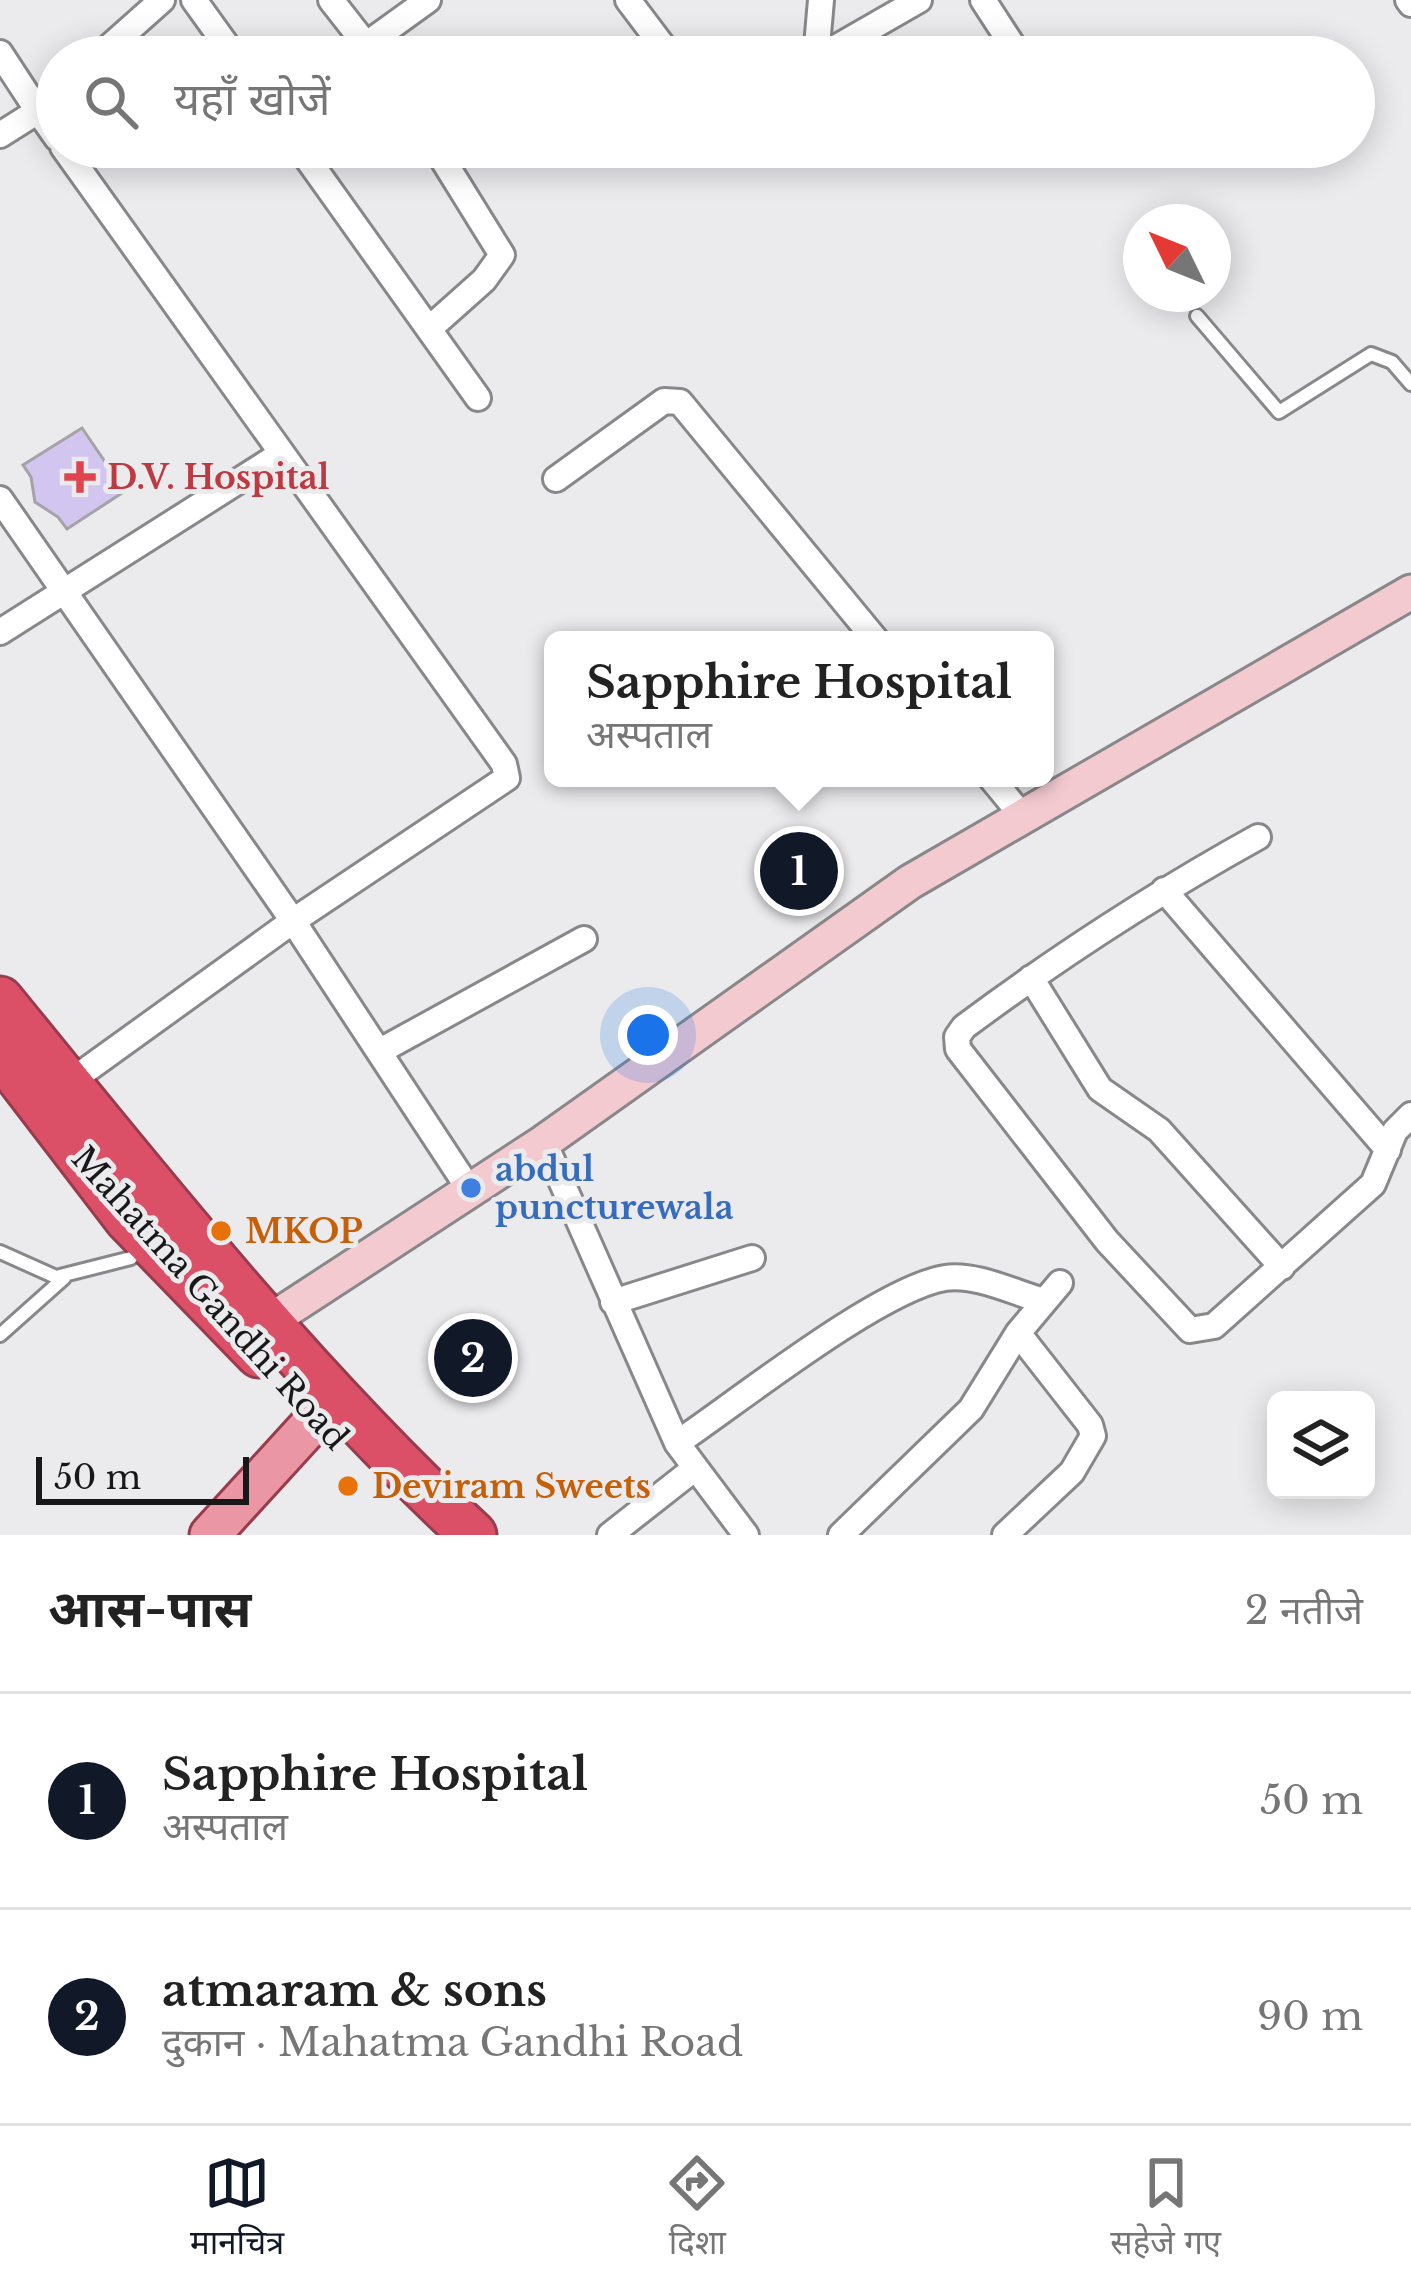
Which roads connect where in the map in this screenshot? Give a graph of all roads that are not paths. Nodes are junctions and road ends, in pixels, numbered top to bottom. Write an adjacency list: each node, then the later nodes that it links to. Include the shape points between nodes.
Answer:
1 (162, 0): 9 (street)
2 (194, 0): 10 (street)
3 (331, 0): 11 (street)
4 (428, 0): 12 (street)
5 (628, 0): 13 (street)
6 (821, 0): 14 (street)
7 (919, 0): 15 (street)
8 (983, 0): 16 (street)
9 (122, 36)
10 (220, 36)
11 (359, 36)
12 (388, 36)
13 (655, 36)
14 (818, 36)
15 (856, 36)
16 (1006, 36)
17 (0, 53): 18 (street)
18 (36, 91)
19 (36, 110): 20 (street)
20 (0, 135)
21 (78, 168): 28 (street)
22 (314, 168): 25 (street)
23 (448, 168): 25 (street, via 502,255)
24 (1197, 316): 26 (lane, via 1279,412 1371,354)
25 (429, 329): 27 (street)
26 (1411, 384)
27 (478, 398)
28 (280, 454): 31 (street); 39 (street, via 507,770 503,784)
29 (556, 479): 33 (street, via 664,400 680,403)
30 (0, 499): 31 (street)
31 (63, 591): 34 (street); 39 (street)
32 (1411, 592): 36 (street)
33 (869, 631)
34 (0, 632)
35 (998, 787): 36 (street)
36 (1024, 818): 47 (street, via 830,935)
37 (1258, 837): 38 (street)
38 (1164, 890): 41 (street); 48 (street)
39 (293, 921): 43 (street); 45 (street)
40 (584, 939): 43 (street)
41 (1030, 978): 53 (street, via 1100,1089 1159,1130); 53 (street, via 964,1027 957,1045 1107,1241 1190,1330 1214,1326)
42 (0, 1000): 45 (highway, Mahatma Gandhi Road)
43 (380, 1051): 49 (street)
44 (0, 1052): 56 (highway, Mahatma Gandhi Road, via 128,1219)
45 (67, 1084): 56 (highway, Mahatma Gandhi Road)
46 (1411, 1115): 48 (street)
47 (544, 1142): 49 (street); 55 (street)
48 (1388, 1150): 53 (street, via 1373,1184)
49 (469, 1189): 56 (street)
50 (0, 1252): 54 (lane)
51 (131, 1258): 54 (lane)
52 (752, 1258): 55 (street)
53 (1282, 1267)
54 (65, 1277): 58 (lane)
55 (613, 1302): 60 (street)
56 (256, 1329): 59 (highway, Mahatma Gandhi Road)
57 (1018, 1333): 60 (street, via 1052,1292 964,1278 929,1282 881,1304); 67 (street, via 971,1409); 68 (street, via 1093,1436 1072,1472)
58 (0, 1335)
59 (326, 1406): 62 (main road); 63 (highway, Mahatma Gandhi Road); 64 (highway, Mahatma Gandhi Road)
60 (677, 1443): 61 (street)
61 (694, 1469): 65 (street); 66 (street)
62 (209, 1535)
63 (430, 1535)
64 (473, 1535)
65 (610, 1535)
66 (746, 1535)
67 (841, 1535)
68 (1005, 1535)

